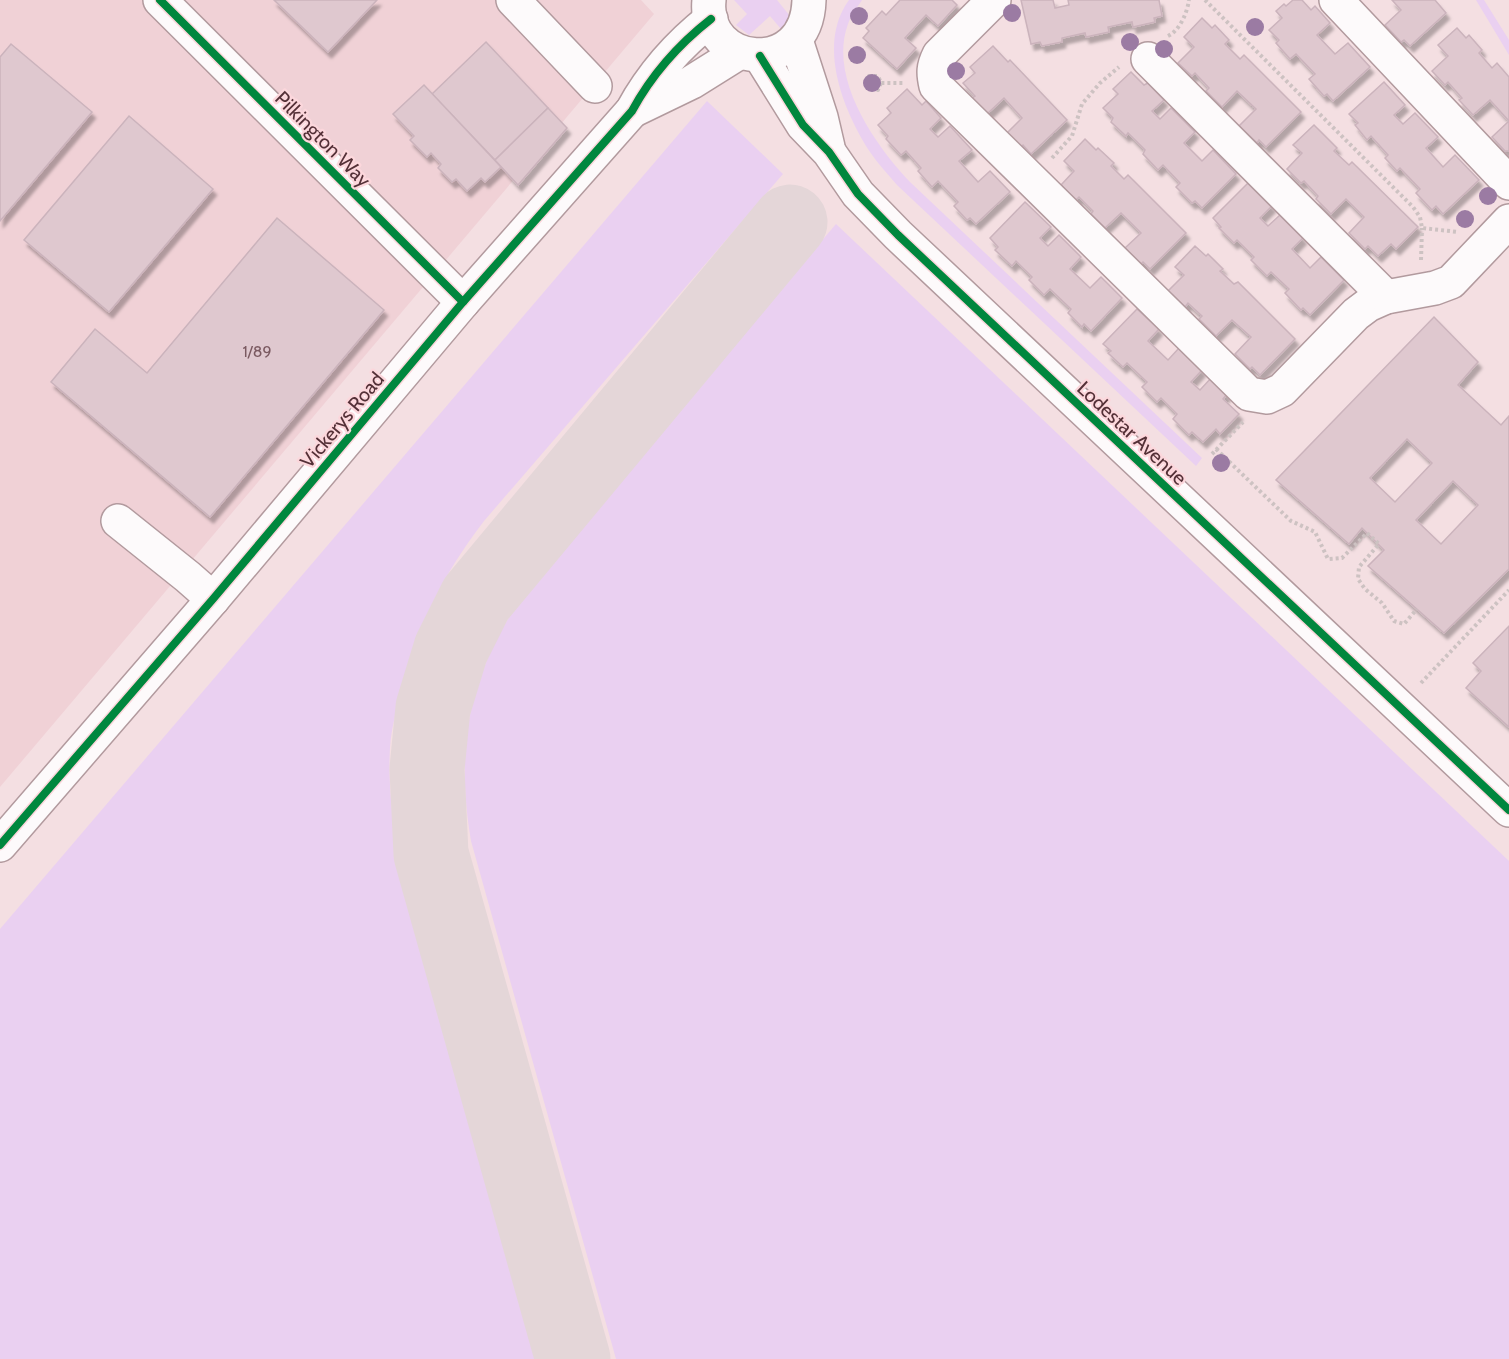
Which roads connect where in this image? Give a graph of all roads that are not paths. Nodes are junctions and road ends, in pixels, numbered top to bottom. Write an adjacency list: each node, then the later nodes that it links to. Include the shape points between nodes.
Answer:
1 (160, 0): 16 (street, Pilkington Way)
2 (513, 0): 10 (street)
3 (809, 0): 7 (street, via 809,14)
4 (994, 0): 15 (street, via 939,55 933,77 943,94 1249,394 1267,397 1282,390 1356,314)
5 (1336, 0): 13 (street)
6 (710, 10): 9 (street, Lodestar Avenue, via 717,33 727,44); 11 (street, Vickerys Road, via 646,86)
7 (796, 40): 9 (street, Vickerys Road, via 780,51); 12 (street, Lodestar Avenue)
8 (1147, 52): 15 (street)
9 (750, 54): 11 (street, Vickerys Road); 12 (street, Lodestar Avenue, via 803,125)
10 (595, 86)
11 (632, 111): 16 (street, Vickerys Road)
12 (829, 152): 19 (street, Lodestar Avenue, via 858,194 898,235)
13 (1509, 183)
14 (1509, 221): 15 (street, via 1451,282)
15 (1386, 297)
16 (463, 302): 18 (street, Vickerys Road)
17 (118, 521): 18 (street)
18 (213, 599): 20 (street, Vickerys Road)
19 (1509, 810)
20 (0, 845)

